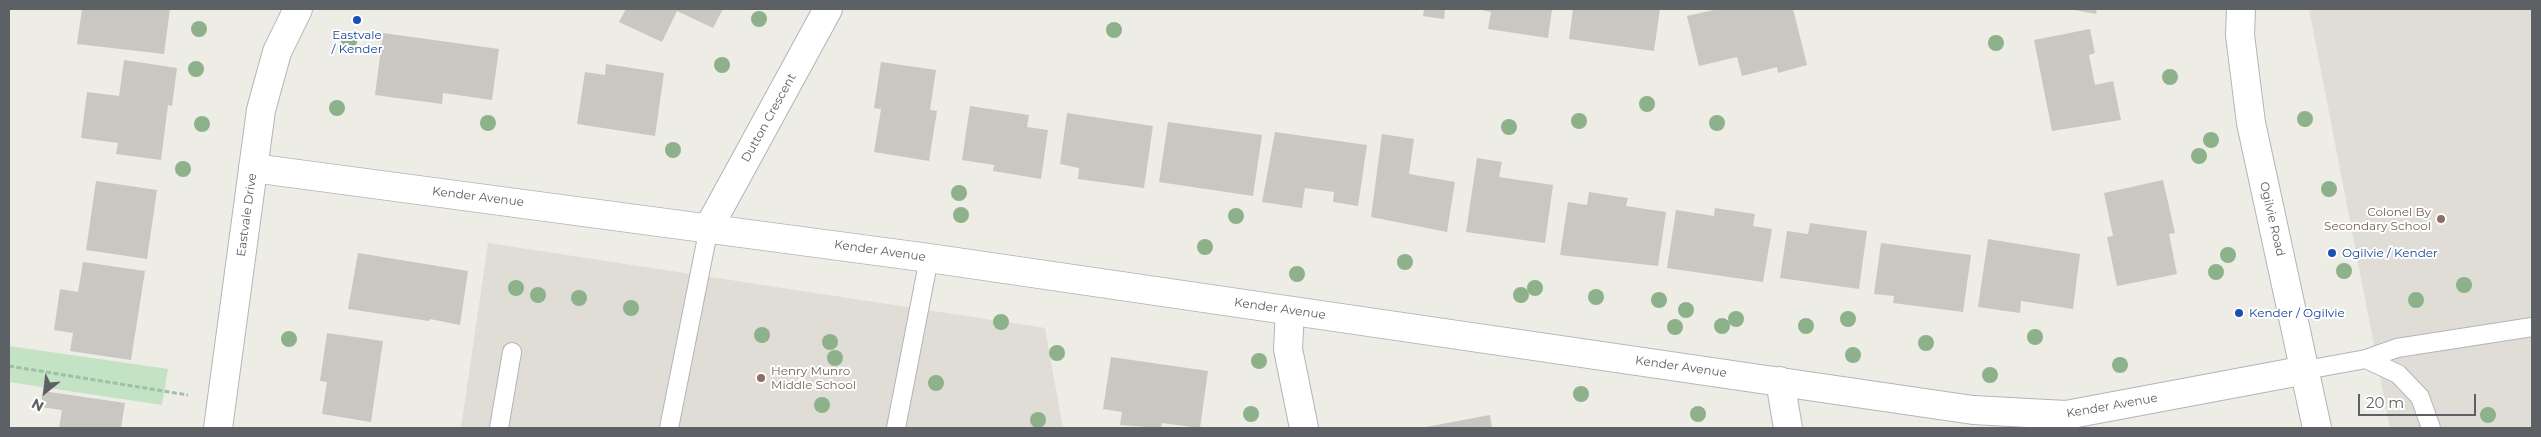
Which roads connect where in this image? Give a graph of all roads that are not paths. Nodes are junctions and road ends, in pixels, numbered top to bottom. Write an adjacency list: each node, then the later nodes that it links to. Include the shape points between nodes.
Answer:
1 (298, 9): 4 (street, Eastvale Drive, via 274,62 260,110)
2 (828, 9): 5 (street, Dutton Crescent)
3 (2241, 9): 11 (street, Ogilvie Road, via 2240,35 2251,123)
4 (253, 168): 5 (street, Kender Avenue); 13 (street, Eastvale Drive)
5 (709, 227): 6 (street, Kender Avenue); 15 (lane)
6 (929, 258): 7 (street, Kender Avenue); 16 (lane)
7 (1290, 311): 12 (street, Kender Avenue); 17 (street, via 1288,348)
8 (2532, 327): 10 (lane, via 2397,348)
9 (512, 352): 14 (lane)
10 (2366, 359): 11 (lane); 20 (lane, via 2398,374 2420,397)
11 (2306, 370): 12 (street, Kender Avenue, via 2066,415 1973,410); 19 (street, Ogilvie Road)
12 (1780, 382): 18 (street)
13 (218, 428)
14 (499, 428)
15 (669, 428)
16 (896, 428)
17 (1304, 428)
18 (1788, 428)
19 (2317, 428)
20 (2431, 428)

